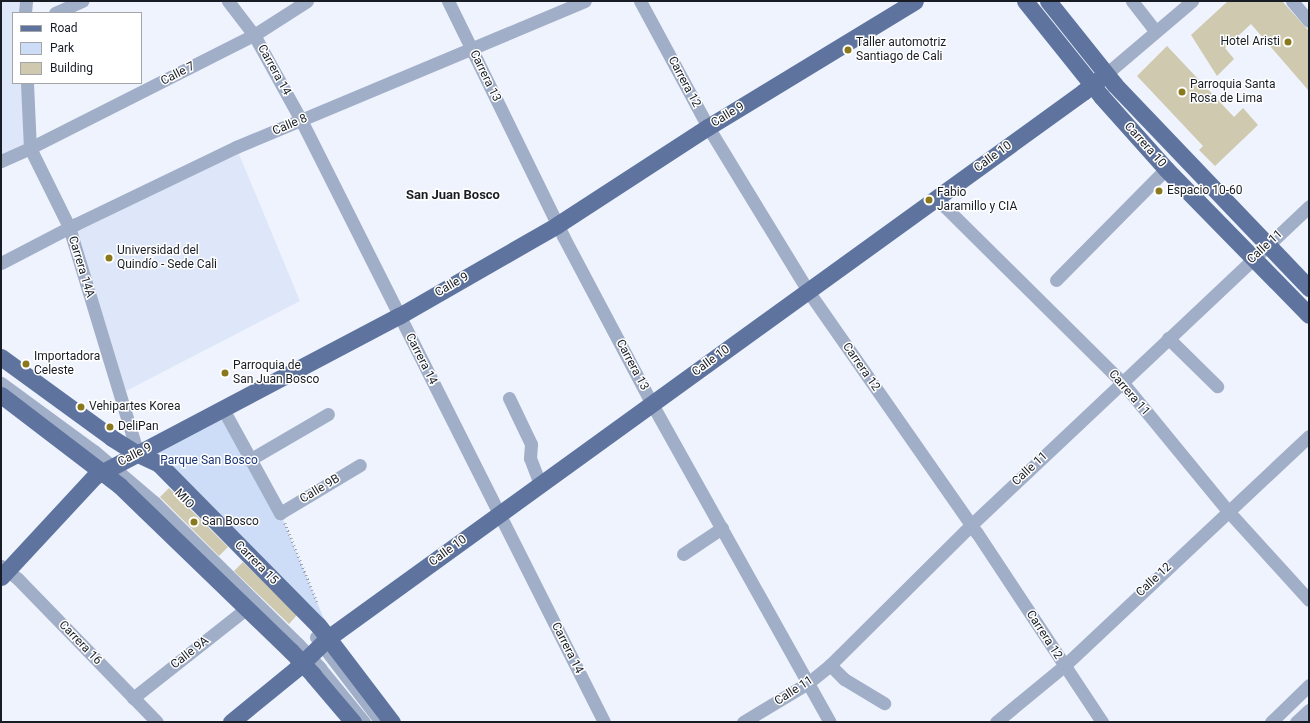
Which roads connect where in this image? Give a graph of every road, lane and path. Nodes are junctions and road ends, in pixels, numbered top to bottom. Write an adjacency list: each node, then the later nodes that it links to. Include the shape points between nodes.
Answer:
1 (26, 1): 14 (street)
2 (82, 1): 15 (street)
3 (228, 1): 18 (street, Carrera 14)
4 (307, 1): 18 (street, Calle 7)
5 (448, 1): 19 (street, Carrera 13)
6 (585, 1): 19 (street, Calle 8)
7 (640, 1): 24 (street, Carrera 12)
8 (915, 1): 24 (main road, Calle 9)
9 (1025, 1): 22 (main road, Carrera 10)
10 (1048, 1): 20 (main road, Carrera 10)
11 (1132, 1): 17 (street)
12 (1192, 1): 17 (street, Calle 10)
13 (1292, 1): 16 (street)
14 (25, 12)
15 (57, 12)
16 (1309, 21)
17 (1155, 30): 20 (street, Calle 10)
18 (254, 35): 23 (street, Carrera 14); 25 (street, Calle 7)
19 (472, 50): 23 (street, Calle 8); 30 (street, Carrera 13)
20 (1106, 74): 22 (main road, Calle 10); 32 (main road, Carrera 10)
21 (27, 84): 25 (street, Carrera 14A)
22 (1092, 85): 27 (main road, Carrera 10); 28 (main road, Calle 10)
23 (301, 120): 31 (street, Calle 8, via 236,147); 39 (street, Carrera 14)
24 (708, 127): 30 (main road, Calle 9); 37 (street, Carrera 12)
25 (30, 148): 26 (street, Calle 7); 31 (street, Carrera 14A)
26 (1, 161)
27 (1166, 169): 33 (main road, Carrera 10); 35 (street)
28 (936, 198): 37 (main road, Calle 10); 43 (street, Carrera 11)
29 (1309, 206): 32 (street, Calle 11)
30 (557, 225): 39 (main road, Calle 9); 48 (street, Carrera 13)
31 (69, 227): 34 (street, Calle 8); 52 (street, Carrera 14A)
32 (1268, 245): 33 (street, Calle 11); 36 (main road, Carrera 10)
33 (1254, 258): 38 (main road, Carrera 10); 40 (street, Calle 11)
34 (1, 263)
35 (1056, 280)
36 (1309, 288)
37 (808, 291): 48 (main road, Calle 10); 60 (street, Carrera 12)
38 (1309, 315)
39 (399, 316): 49 (main road, Calle 9); 59 (street, Carrera 14)
40 (1168, 338): 43 (street, Calle 11); 45 (street)
41 (1, 357): 52 (main road, Carrera 15)
42 (1, 366): 52 (street, via 107,442)
43 (1122, 382): 57 (street, Carrera 11); 60 (street, Calle 11)
44 (1, 383): 55 (street, MIO)
45 (1217, 386)
46 (1, 395): 55 (main road)
47 (509, 398): 56 (street, via 531,444 530,458)
48 (652, 404): 56 (main road, Calle 10); 61 (street, Carrera 13)
49 (223, 409): 52 (main road, Calle 9); 53 (street)
50 (328, 414): 53 (street)
51 (1309, 436): 57 (street, Calle 12)
52 (134, 455): 55 (main road, Calle 9); 67 (main road, Carrera 15, via 159,464 318,625)
53 (251, 459): 58 (street)
54 (360, 465): 58 (street, Calle 9B)
55 (108, 469): 63 (main road, Calle 9, via 95,476); 66 (main road, via 120,486); 68 (street, MIO, via 154,502 201,547)
56 (540, 484): 59 (main road, Calle 10)
57 (1228, 511): 64 (street, Carrera 11); 70 (street, Calle 12)
58 (280, 513): 65 (path)
59 (499, 514): 67 (main road, Calle 10); 82 (street, Carrera 14)
60 (971, 524): 69 (street, Calle 11); 70 (street, Carrera 12)
61 (722, 528): 62 (street); 71 (street, Carrera 13)
62 (683, 554)
63 (3, 571): 73 (street, Carrera 16, via 18,579)
64 (1309, 600)
65 (318, 605)
66 (247, 608): 68 (main road); 73 (street, Calle 9A)
67 (325, 641): 68 (main road, Calle 10); 80 (street); 81 (main road, Carrera 15)
68 (306, 660): 77 (main road, Calle 10); 78 (main road); 79 (street, MIO)
69 (830, 665): 71 (street, Calle 11); 74 (street, via 844,679)
70 (1064, 666): 85 (street, Calle 12); 86 (street, Carrera 12)
71 (808, 683): 83 (street, Calle 11); 84 (street, Carrera 13)
72 (1309, 685): 87 (street)
73 (133, 698): 76 (street, Carrera 16)
74 (884, 703)
75 (1309, 710): 88 (street)
76 (157, 722)
77 (231, 722)
78 (353, 722)
79 (364, 722)
80 (381, 722)
81 (392, 722)
82 (604, 722)
83 (743, 722)
84 (830, 722)
85 (996, 722)
86 (1102, 722)
87 (1271, 722)
88 (1296, 722)

